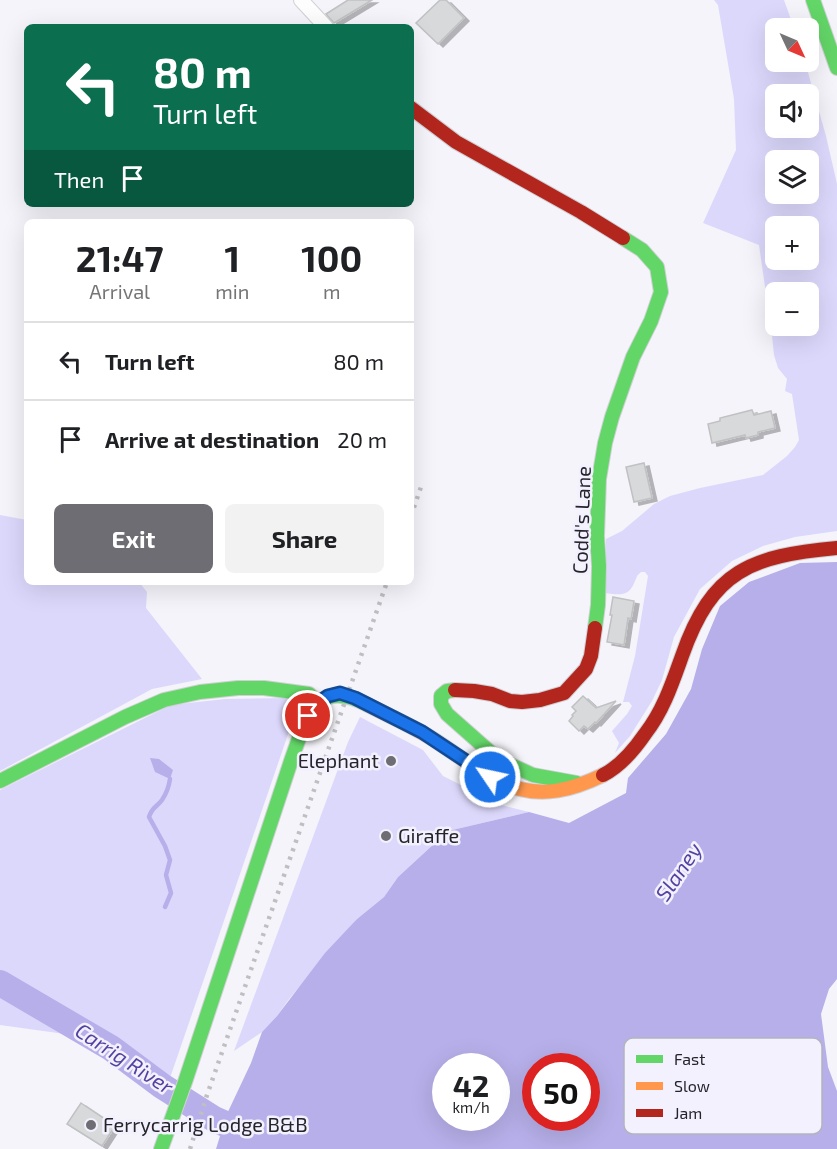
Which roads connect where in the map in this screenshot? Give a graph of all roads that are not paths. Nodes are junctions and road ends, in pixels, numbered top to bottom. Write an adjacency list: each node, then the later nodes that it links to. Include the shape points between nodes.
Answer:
1 (301, 0): 3 (street)
2 (813, 0): 4 (main road)
3 (323, 24)
4 (837, 68)
5 (414, 110): 9 (main road, Codd's Lane, via 456,142 642,250 657,267 660,292 633,357 605,443 597,536 600,585 586,669 564,693 540,700 510,701 492,694 456,690 441,696 447,714 504,761 533,775)
6 (837, 548): 9 (main road, via 773,557 743,569 722,585 701,610 672,686 647,733 615,768)
7 (318, 703): 8 (main road, via 309,694 264,688 200,692 164,700); 9 (main road, via 340,693 355,698 422,732 490,777 523,791 553,792); 10 (main road, via 308,716 292,758)
8 (0, 781)
9 (583, 784)
10 (161, 1149)

